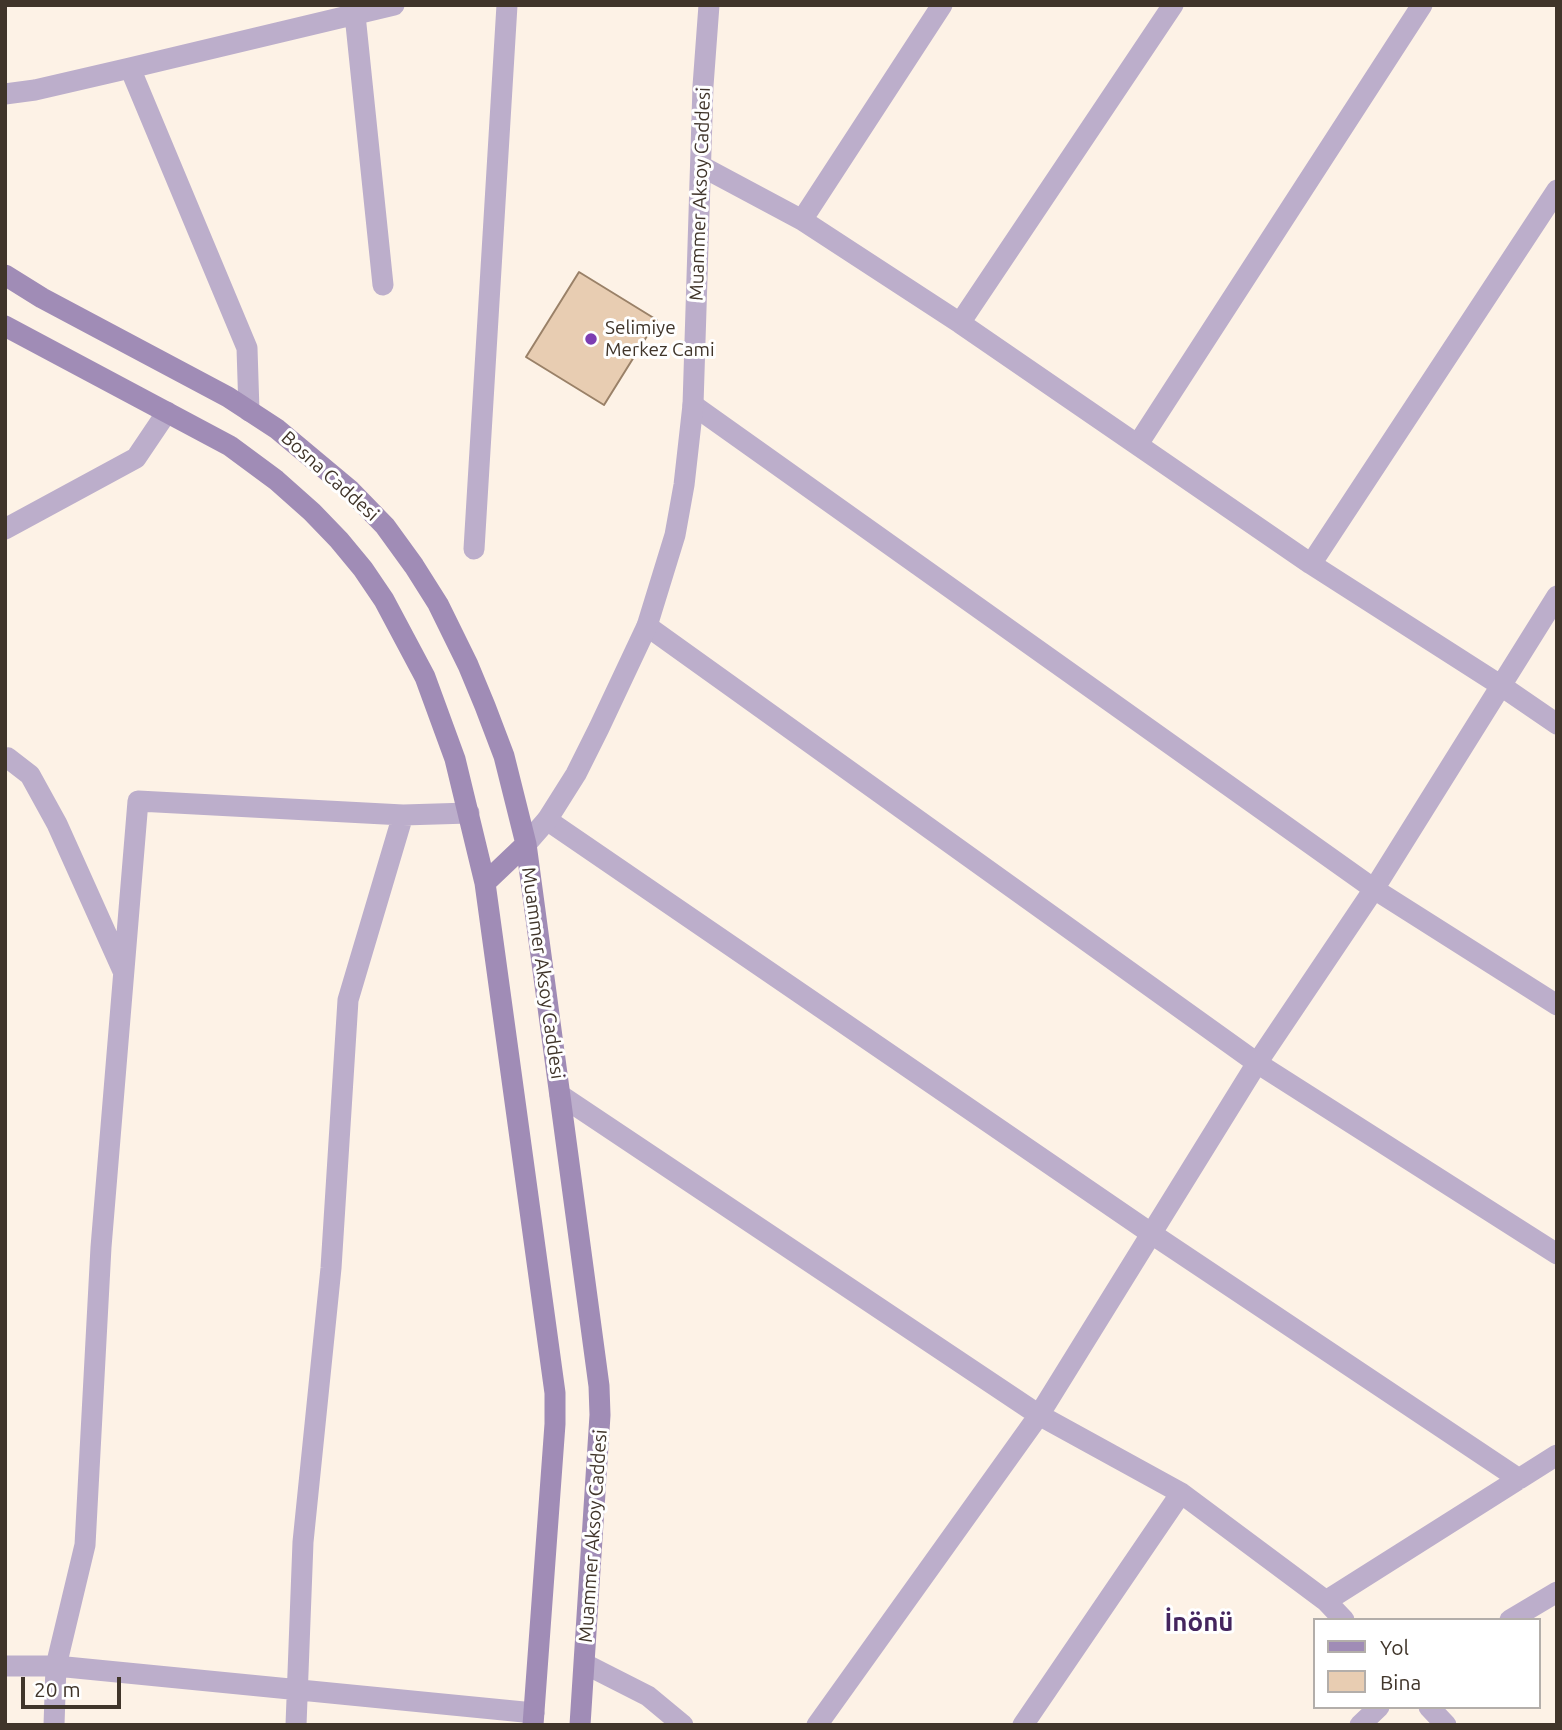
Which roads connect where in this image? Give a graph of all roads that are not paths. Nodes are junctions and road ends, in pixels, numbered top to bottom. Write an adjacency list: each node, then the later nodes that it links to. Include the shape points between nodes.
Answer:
1 (394, 5): 7 (street)
2 (507, 5): 22 (street)
3 (709, 5): 10 (street, Muammer Aksoy Caddesi)
4 (942, 5): 12 (street)
5 (1172, 5): 15 (street)
6 (1422, 5): 20 (street)
7 (355, 15): 8 (street); 14 (street)
8 (130, 68): 9 (street); 18 (street, via 247,348)
9 (5, 94)
10 (701, 166): 12 (street); 17 (street, Muammer Aksoy Caddesi)
11 (1557, 190): 23 (street)
12 (802, 220): 15 (street)
13 (5, 275): 18 (main road, Bosna Caddesi)
14 (383, 285)
15 (960, 323): 20 (street)
16 (5, 326): 19 (main road, Bosna Caddesi)
17 (692, 405): 25 (street, Muammer Aksoy Caddesi, via 675,535); 34 (street)
18 (249, 411): 32 (main road, Bosna Caddesi, via 350,490 385,526 414,566 438,604 481,696 503,756)
19 (167, 412): 21 (street, via 136,458); 29 (main road, Bosna Caddesi, via 230,446 276,480 363,569 425,677)
20 (1138, 444): 23 (street)
21 (5, 529)
22 (474, 549)
23 (1311, 564): 26 (street)
24 (1557, 596): 26 (street)
25 (647, 626): 31 (street, Muammer Aksoy Caddesi, via 576,774); 37 (street)
26 (1500, 685): 27 (street); 34 (street)
27 (1557, 724)
28 (5, 760): 35 (street, via 30,775)
29 (470, 813): 30 (street); 33 (main road, Bosna Caddesi)
30 (403, 815): 35 (street, via 138,801); 52 (street, via 348,1000 331,1268 303,1542)
31 (547, 820): 32 (street, Muammer Aksoy Caddesi); 39 (street)
32 (526, 844): 33 (main road); 38 (main road, Muammer Aksoy Caddesi)
33 (485, 883): 55 (main road, Bosna Caddesi, via 555,1393)
34 (1374, 889): 36 (street); 37 (street)
35 (124, 973): 50 (street, via 101,1247 85,1545)
36 (1557, 1005)
37 (1257, 1063): 39 (street); 40 (street)
38 (560, 1095): 41 (street); 49 (main road, Muammer Aksoy Caddesi, via 599,1386)
39 (1152, 1234): 41 (street); 43 (street)
40 (1557, 1254)
41 (1039, 1415): 44 (street); 60 (street)
42 (1557, 1455): 43 (street)
43 (1519, 1479): 46 (street)
44 (1181, 1493): 46 (street); 61 (street)
45 (1557, 1591): 48 (street)
46 (1326, 1601): 47 (street)
47 (1342, 1618)
48 (1513, 1618)
49 (585, 1664): 58 (main road, Muammer Aksoy Caddesi); 59 (street, via 648,1696)
50 (56, 1665): 51 (street); 52 (street); 56 (street)
51 (5, 1666)
52 (298, 1690): 55 (street); 57 (street)
53 (1377, 1709): 62 (street)
54 (1431, 1709): 63 (street)
55 (533, 1719)
56 (54, 1725)
57 (296, 1725)
58 (580, 1725)
59 (683, 1725)
60 (817, 1725)
61 (1023, 1725)
62 (1360, 1725)
63 (1446, 1725)

